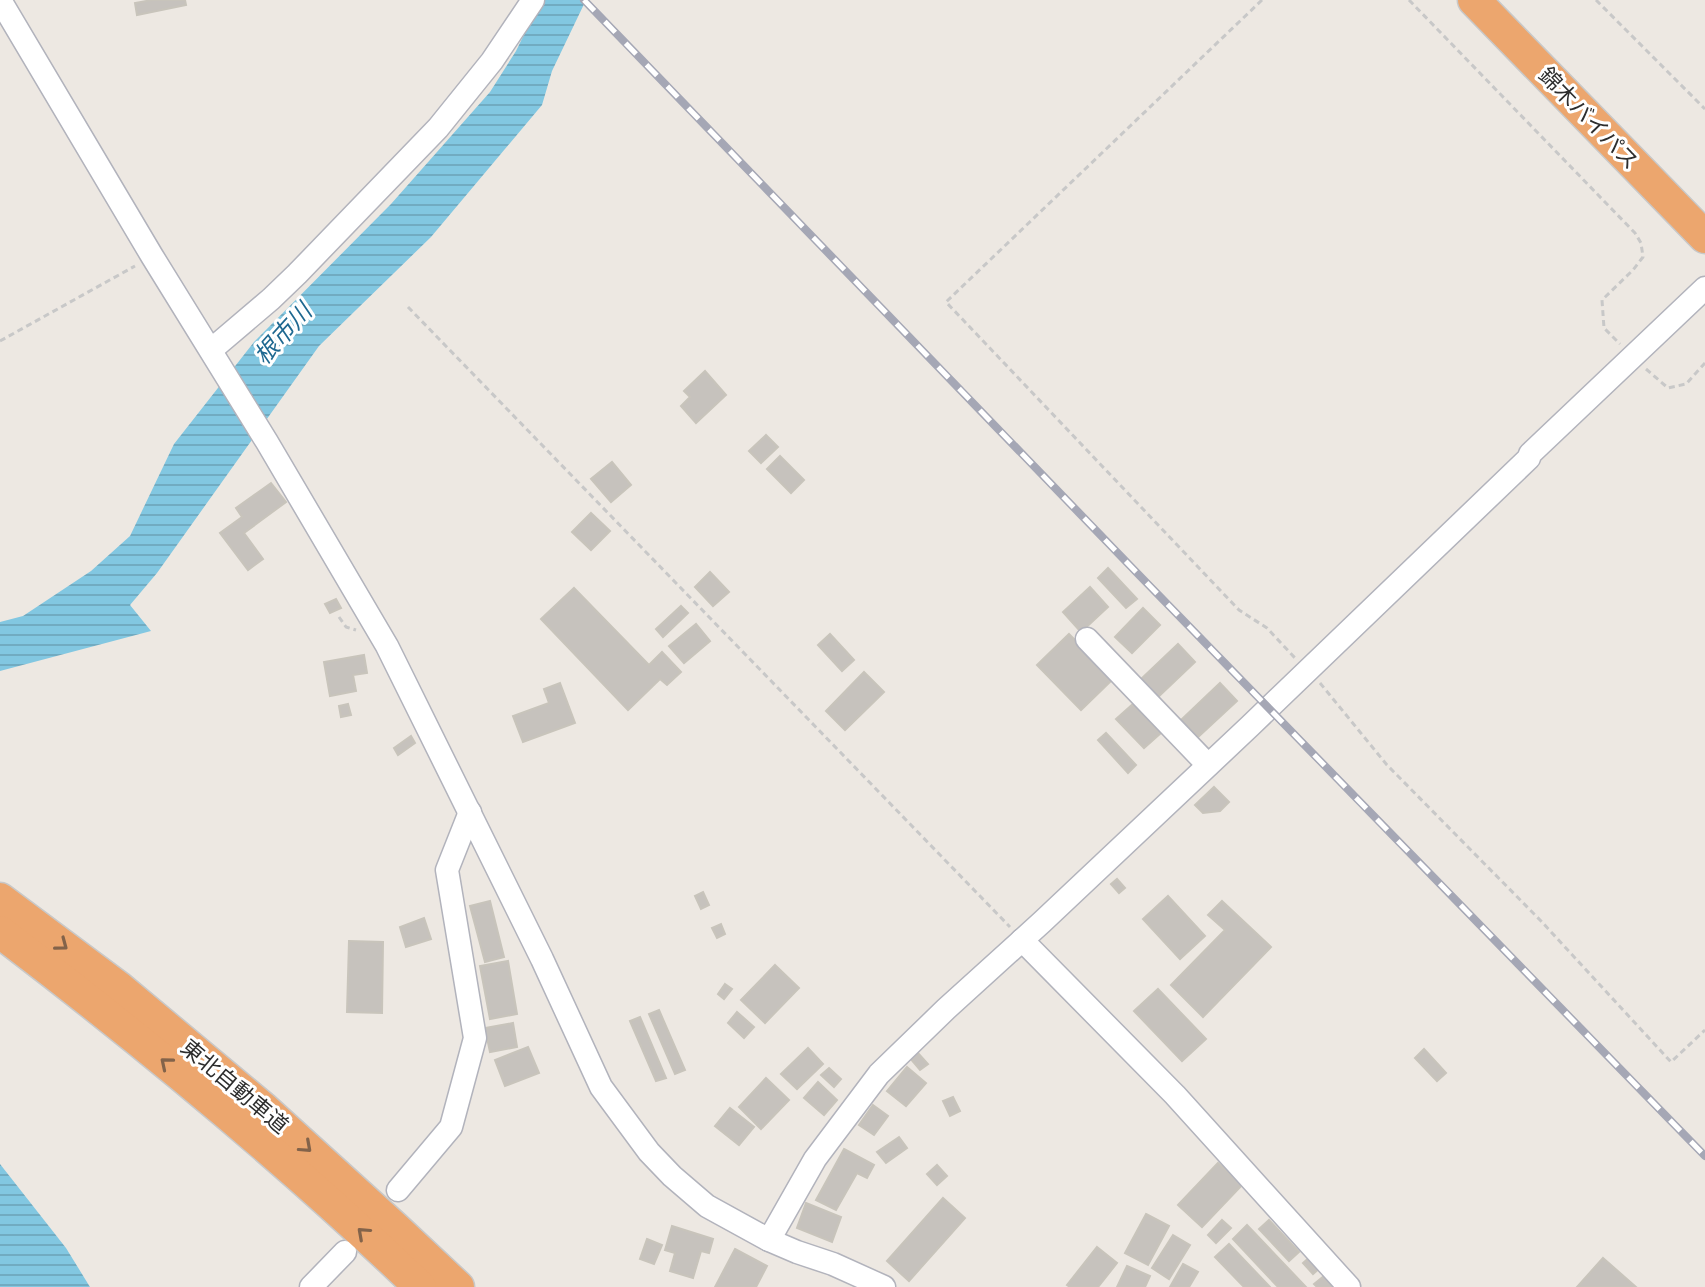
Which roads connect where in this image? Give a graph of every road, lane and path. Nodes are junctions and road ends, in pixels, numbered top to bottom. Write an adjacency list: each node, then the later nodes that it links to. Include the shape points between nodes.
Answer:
1 (0, 0): 9 (street)
2 (533, 0): 13 (street, via 438,128)
3 (1262, 0): 17 (path, via 946,302 1239,610 1267,628)
4 (1409, 0): 14 (path, via 1635,233 1643,257 1602,300 1604,328)
5 (1474, 0): 8 (highway, 錦木バイパス)
6 (1596, 0): 7 (path)
7 (1705, 109)
8 (1705, 237)
9 (152, 256): 12 (path); 13 (street)
10 (1705, 288): 14 (street)
11 (408, 307): 22 (path)
12 (0, 341)
13 (215, 357): 19 (street, via 387,646)
14 (1633, 357): 15 (path, via 1668,388 1686,384); 17 (street)
15 (1705, 363)
16 (1087, 639): 18 (street)
17 (1308, 670): 18 (street); 23 (path, via 1387,765 1671,1062)
18 (1208, 765): 22 (street)
19 (470, 812): 24 (street, via 447,870 475,1038 451,1127); 25 (street, via 601,1087 672,1176 707,1206)
20 (0, 899): 29 (highway, 東北自動車道, one-way to 29, via 118,987 264,1109)
21 (0, 932): 28 (highway, 東北自動車道, one-way to 21, via 249,1133)
22 (1022, 940): 25 (street, via 879,1074 815,1159); 31 (street, via 1175,1095)
23 (1705, 1030)
24 (398, 1190)
25 (769, 1240): 30 (street)
26 (345, 1252): 27 (street)
27 (311, 1287)
28 (420, 1287)
29 (458, 1287)
30 (884, 1287)
31 (1349, 1287)

